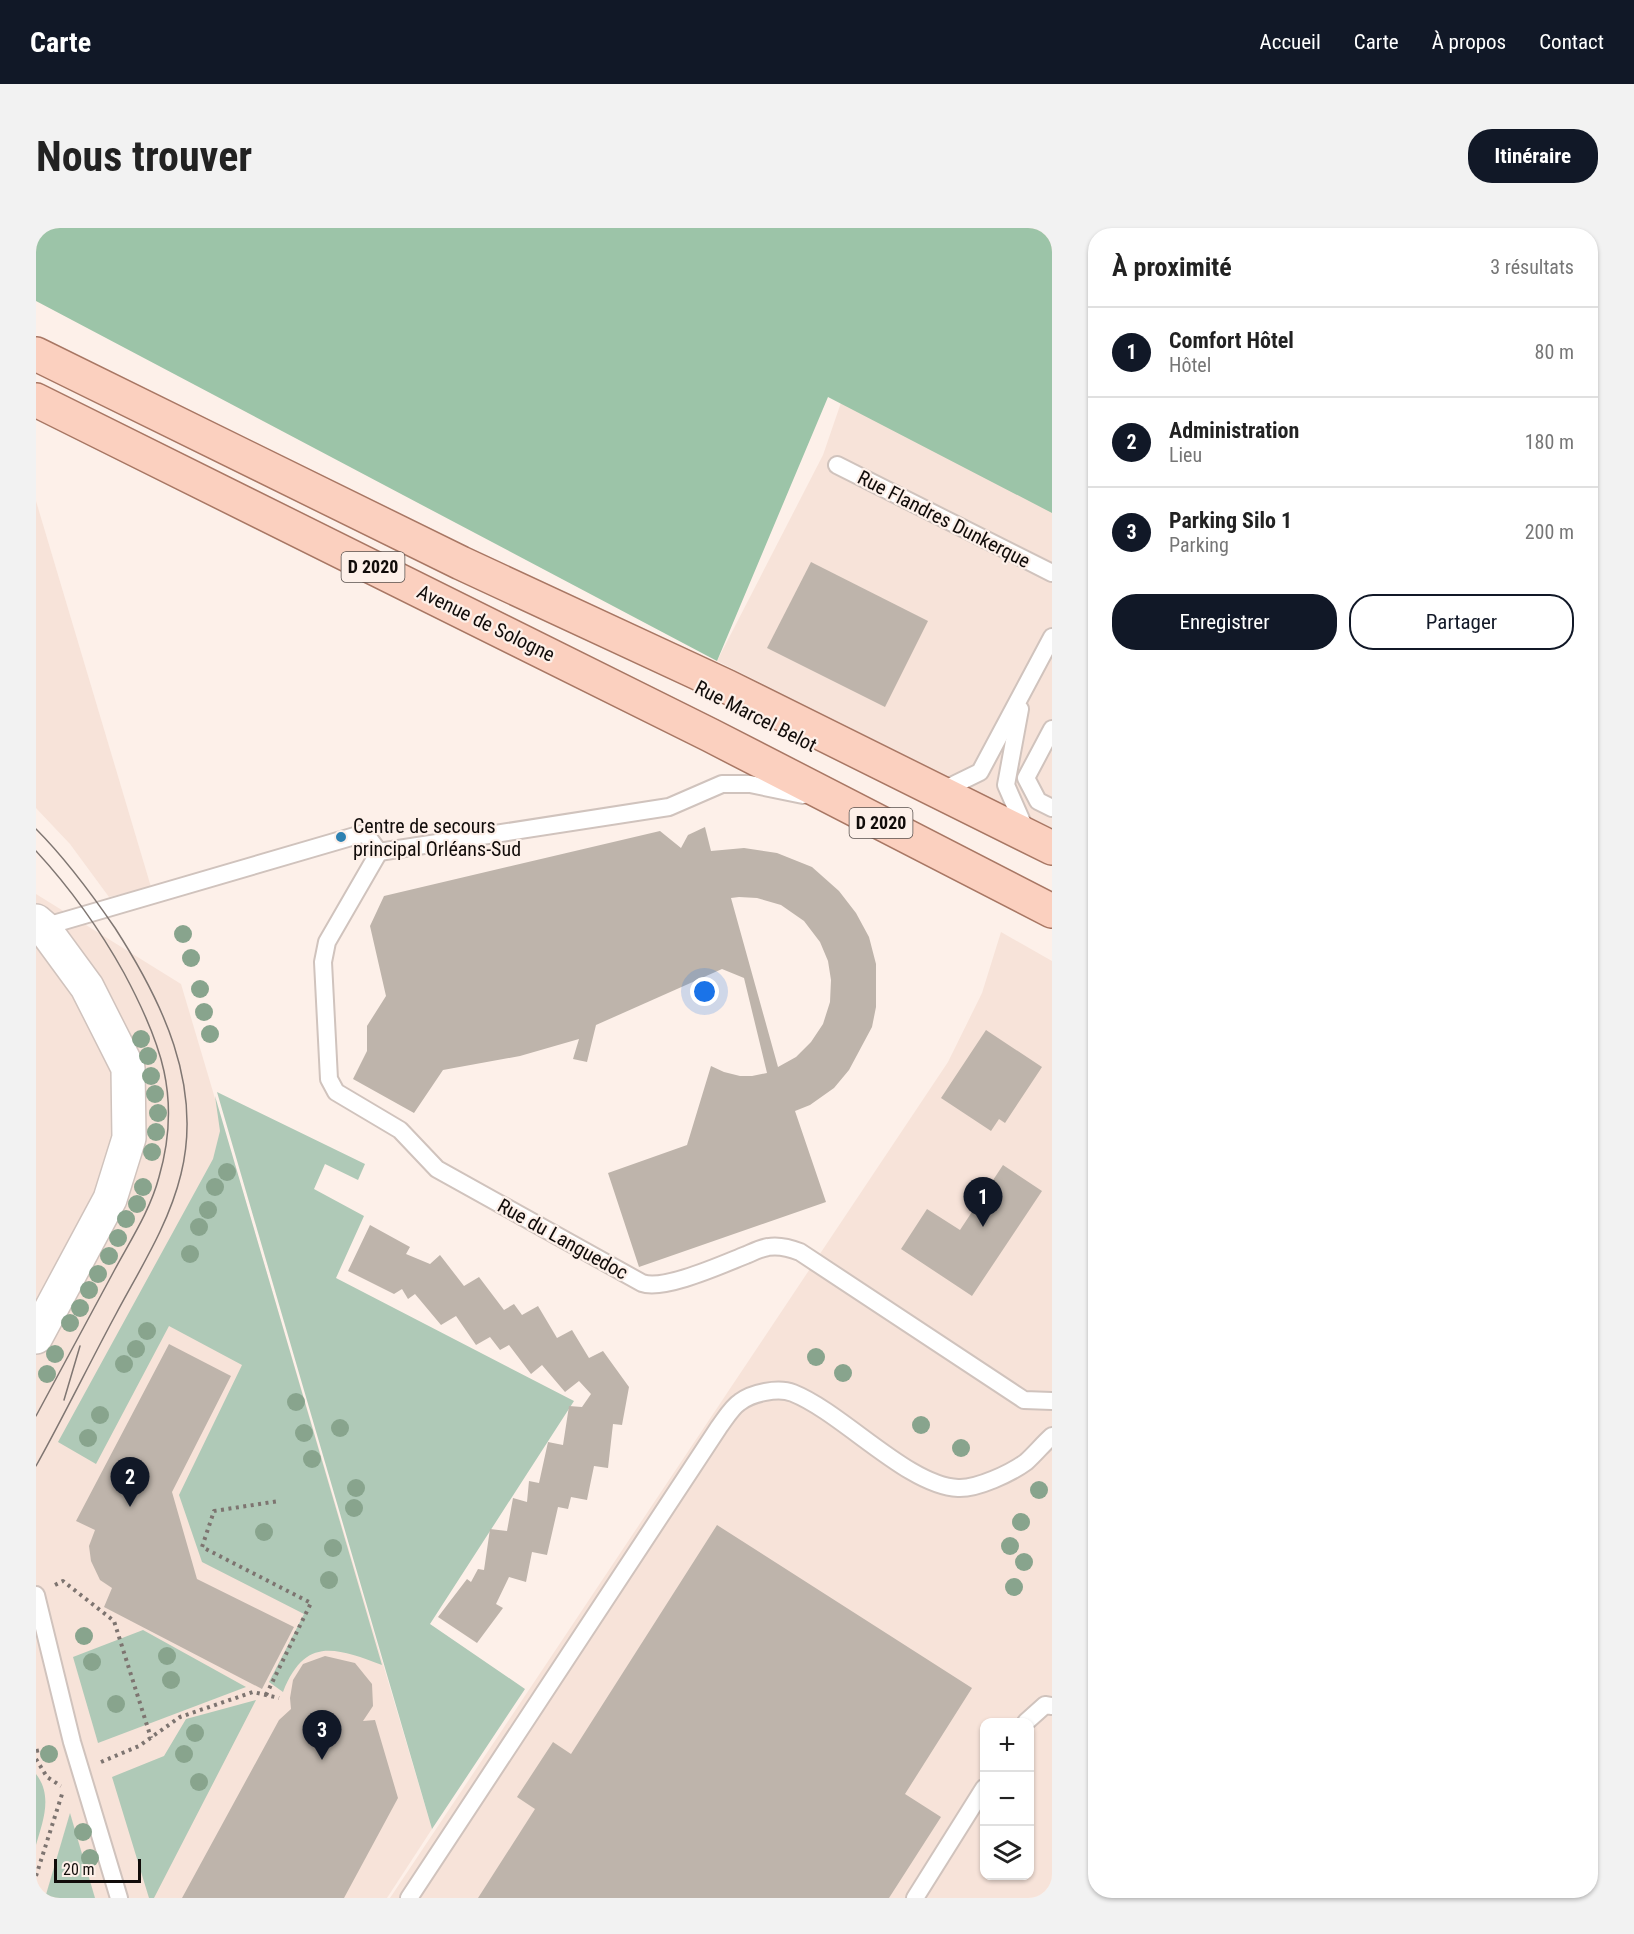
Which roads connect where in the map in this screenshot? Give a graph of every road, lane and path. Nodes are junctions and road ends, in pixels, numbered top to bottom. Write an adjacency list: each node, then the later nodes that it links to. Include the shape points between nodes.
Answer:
1 (36, 354): 4 (main road, D 2020)
2 (36, 399): 9 (main road, Avenue de Sologne / D 2020)
3 (837, 465): 5 (lane, Rue Flandres Dunkerque)
4 (461, 563): 10 (main road, via 728,687); 15 (main road, Rue Marcel Belot / D 2020)
5 (1052, 573)
6 (1052, 637): 7 (lane)
7 (1025, 687): 10 (lane, via 980,772); 13 (lane, via 1006,785)
8 (1052, 729): 12 (lane, via 1026,778 1038,801)
9 (710, 735): 11 (main road, Rue Marcel Belot / D 2020)
10 (939, 792): 13 (main road)
11 (832, 801): 14 (lane, via 750,784 722,784 669,807); 16 (main road, Rue Marcel Belot / D 2020); 18 (main road)
12 (1052, 808)
13 (1040, 842)
14 (379, 852): 17 (lane, via 365,833); 20 (lane, Rue du Languedoc, via 327,942 323,962 329,1079 336,1092 400,1130 437,1169 650,1286 767,1247 786,1247 800,1252 1024,1400)
15 (1052, 869)
16 (1052, 911)
17 (40, 924): 19 (street, via 87,987 128,1068 129,1138 110,1199)
18 (1052, 931)
19 (36, 1337)
20 (1052, 1401)
21 (1052, 1436): 35 (lane, via 1024,1463 987,1483 960,1488 938,1485 909,1469 826,1411 790,1392 765,1392 739,1402)
22 (279, 1501): 24 (path, via 214,1511 202,1546 311,1603)
23 (36, 1598): 28 (path, via 63,1581 114,1621); 30 (lane)
24 (266, 1695): 25 (path); 28 (path, via 253,1692 180,1717)
25 (279, 1698)
26 (1052, 1706): 27 (lane, via 1045,1705)
27 (1030, 1718)
28 (151, 1738): 30 (path)
29 (36, 1759): 31 (path, via 47,1777)
30 (81, 1770): 31 (path, via 67,1776); 34 (lane)
31 (64, 1788): 33 (path)
32 (980, 1794): 36 (lane)
33 (36, 1876)
34 (119, 1898)
35 (409, 1898)
36 (915, 1898)

